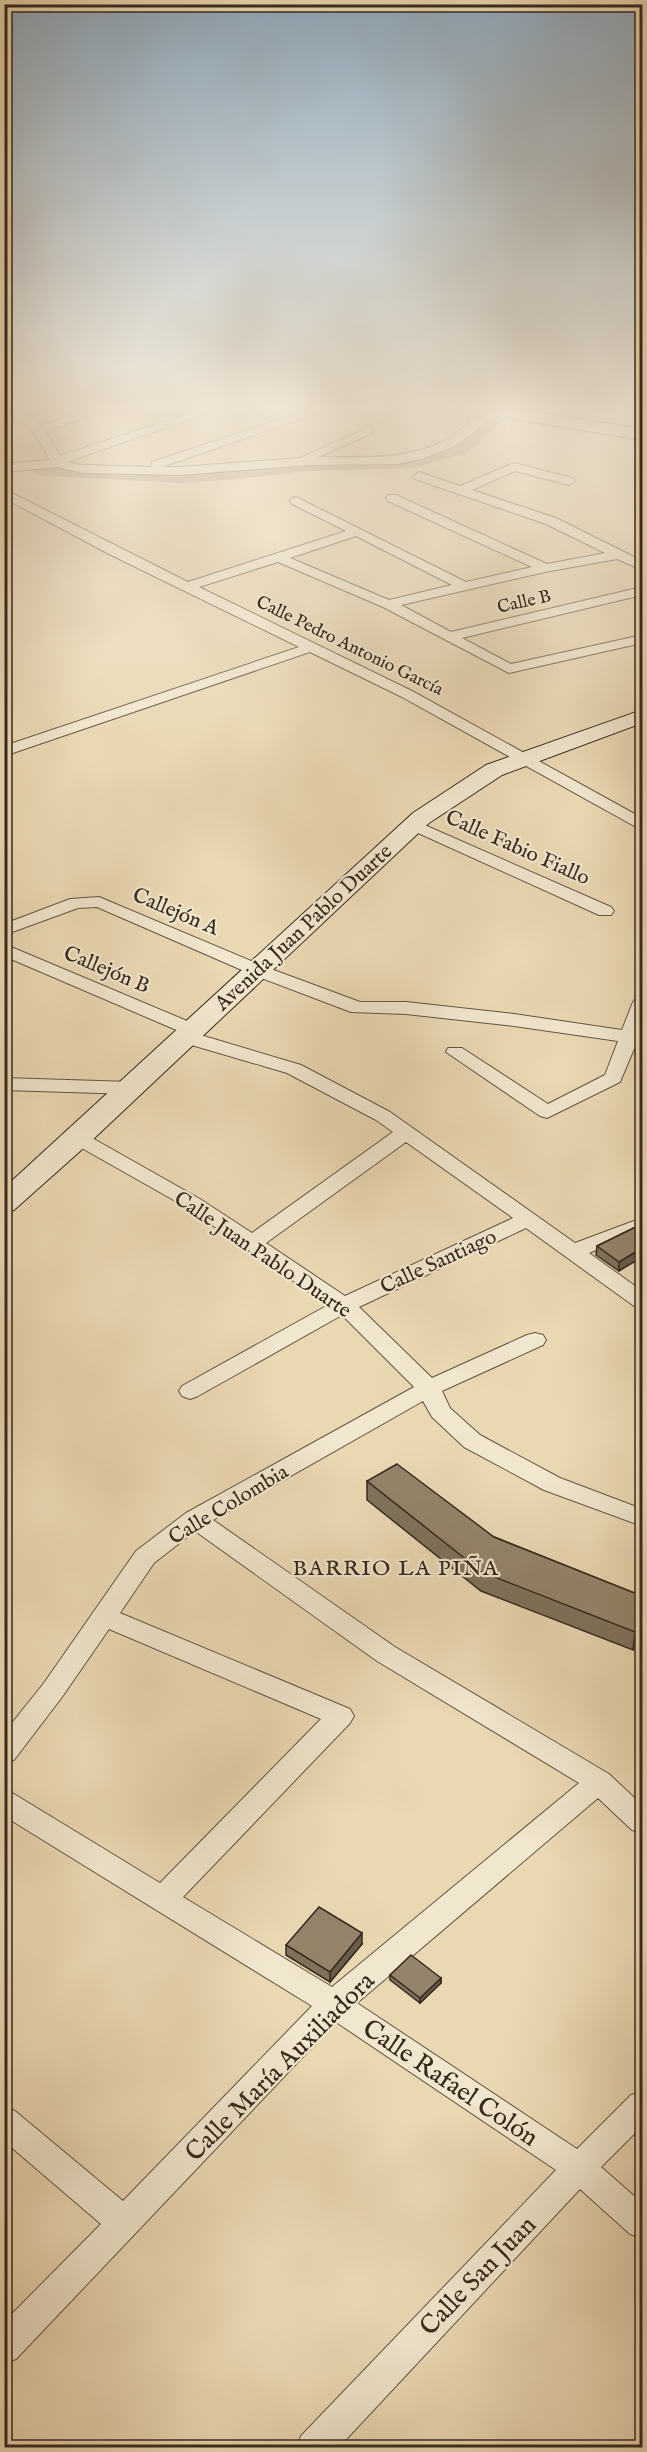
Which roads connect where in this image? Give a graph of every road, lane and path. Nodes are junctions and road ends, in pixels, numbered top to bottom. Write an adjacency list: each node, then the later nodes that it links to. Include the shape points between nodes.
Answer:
1 (60, 523): 11 (street, Calle Pedro Antonio García)
2 (340, 523): 5 (street)
3 (448, 523): 9 (street)
4 (556, 523): 6 (street)
5 (357, 532): 7 (street); 10 (street)
6 (620, 554): 8 (street); 9 (street)
7 (278, 557): 11 (street); 13 (street)
8 (642, 566)
9 (545, 568): 10 (street)
10 (464, 585): 13 (street)
11 (188, 586): 16 (street, Calle Pedro Antonio García)
12 (642, 591): 14 (street, Calle B)
13 (388, 604): 14 (street)
14 (450, 637): 15 (street, via 513,669)
15 (642, 639)
16 (311, 647): 18 (street); 19 (street, Calle Pedro Antonio García)
17 (642, 716): 19 (main road, Avenida Juan Pablo Duarte)
18 (4, 751)
19 (525, 758): 20 (street, Calle Pedro Antonio García); 21 (main road, Avenida Juan Pablo Duarte, via 494,770)
20 (642, 824)
21 (413, 825): 22 (street, Calle Fabio Fiallo); 25 (main road, Avenida Juan Pablo Duarte)
22 (605, 911)
23 (4, 930): 25 (street, Callejón A, via 76,903 99,902)
24 (4, 950): 27 (street, Callejón B)
25 (257, 970): 27 (main road, Avenida Juan Pablo Duarte); 28 (street, Callejón A, via 358,1008 406,1008)
26 (642, 1002): 28 (street)
27 (188, 1033): 31 (main road, Avenida Juan Pablo Duarte); 32 (street, Callejón B, via 294,1068)
28 (636, 1037): 29 (street, via 613,1078 547,1112)
29 (455, 1052)
30 (4, 1084): 31 (street)
31 (131, 1088): 33 (main road, Avenida Juan Pablo Duarte)
32 (406, 1132): 35 (street, Callejón B); 37 (street)
33 (78, 1138): 34 (main road, Avenida Juan Pablo Duarte); 37 (street, Calle Juan Pablo Duarte, via 193,1203)
34 (4, 1204)
35 (528, 1219): 38 (street, Callejón B); 40 (street, Calle Santiago)
36 (642, 1224): 38 (street)
37 (252, 1244): 40 (street, Calle Juan Pablo Duarte)
38 (573, 1252): 39 (street, Callejón B)
39 (642, 1301)
40 (344, 1305): 42 (street, Calle Juan Pablo Duarte); 43 (street, Calle Santiago)
41 (534, 1340): 42 (street, Calle Colombia)
42 (429, 1388): 44 (street, Calle Juan Pablo Duarte, via 440,1412 472,1441 552,1484 574,1502); 45 (street, Calle Colombia)
43 (190, 1391)
44 (642, 1518)
45 (195, 1519): 46 (street, Calle Colombia, via 145,1557); 48 (street, via 386,1654)
46 (103, 1617): 47 (street, Calle Colombia); 51 (street, via 340,1716)
47 (4, 1753)
48 (599, 1782): 50 (street); 52 (street, Calle María Auxiliadora)
49 (4, 1802): 51 (street, Calle Rafael Colón)
50 (642, 1822)
51 (163, 1899): 52 (street, Calle Rafael Colón)
52 (334, 2004): 55 (street, Calle Rafael Colón); 56 (street, Calle María Auxiliadora)
53 (642, 2105): 55 (street, Calle San Juan)
54 (4, 2121): 56 (street)
55 (579, 2168): 57 (street, Calle Rafael Colón); 59 (street, Calle San Juan)
56 (123, 2222): 58 (street, Calle María Auxiliadora)
57 (642, 2223)
58 (4, 2347)
59 (313, 2448)

